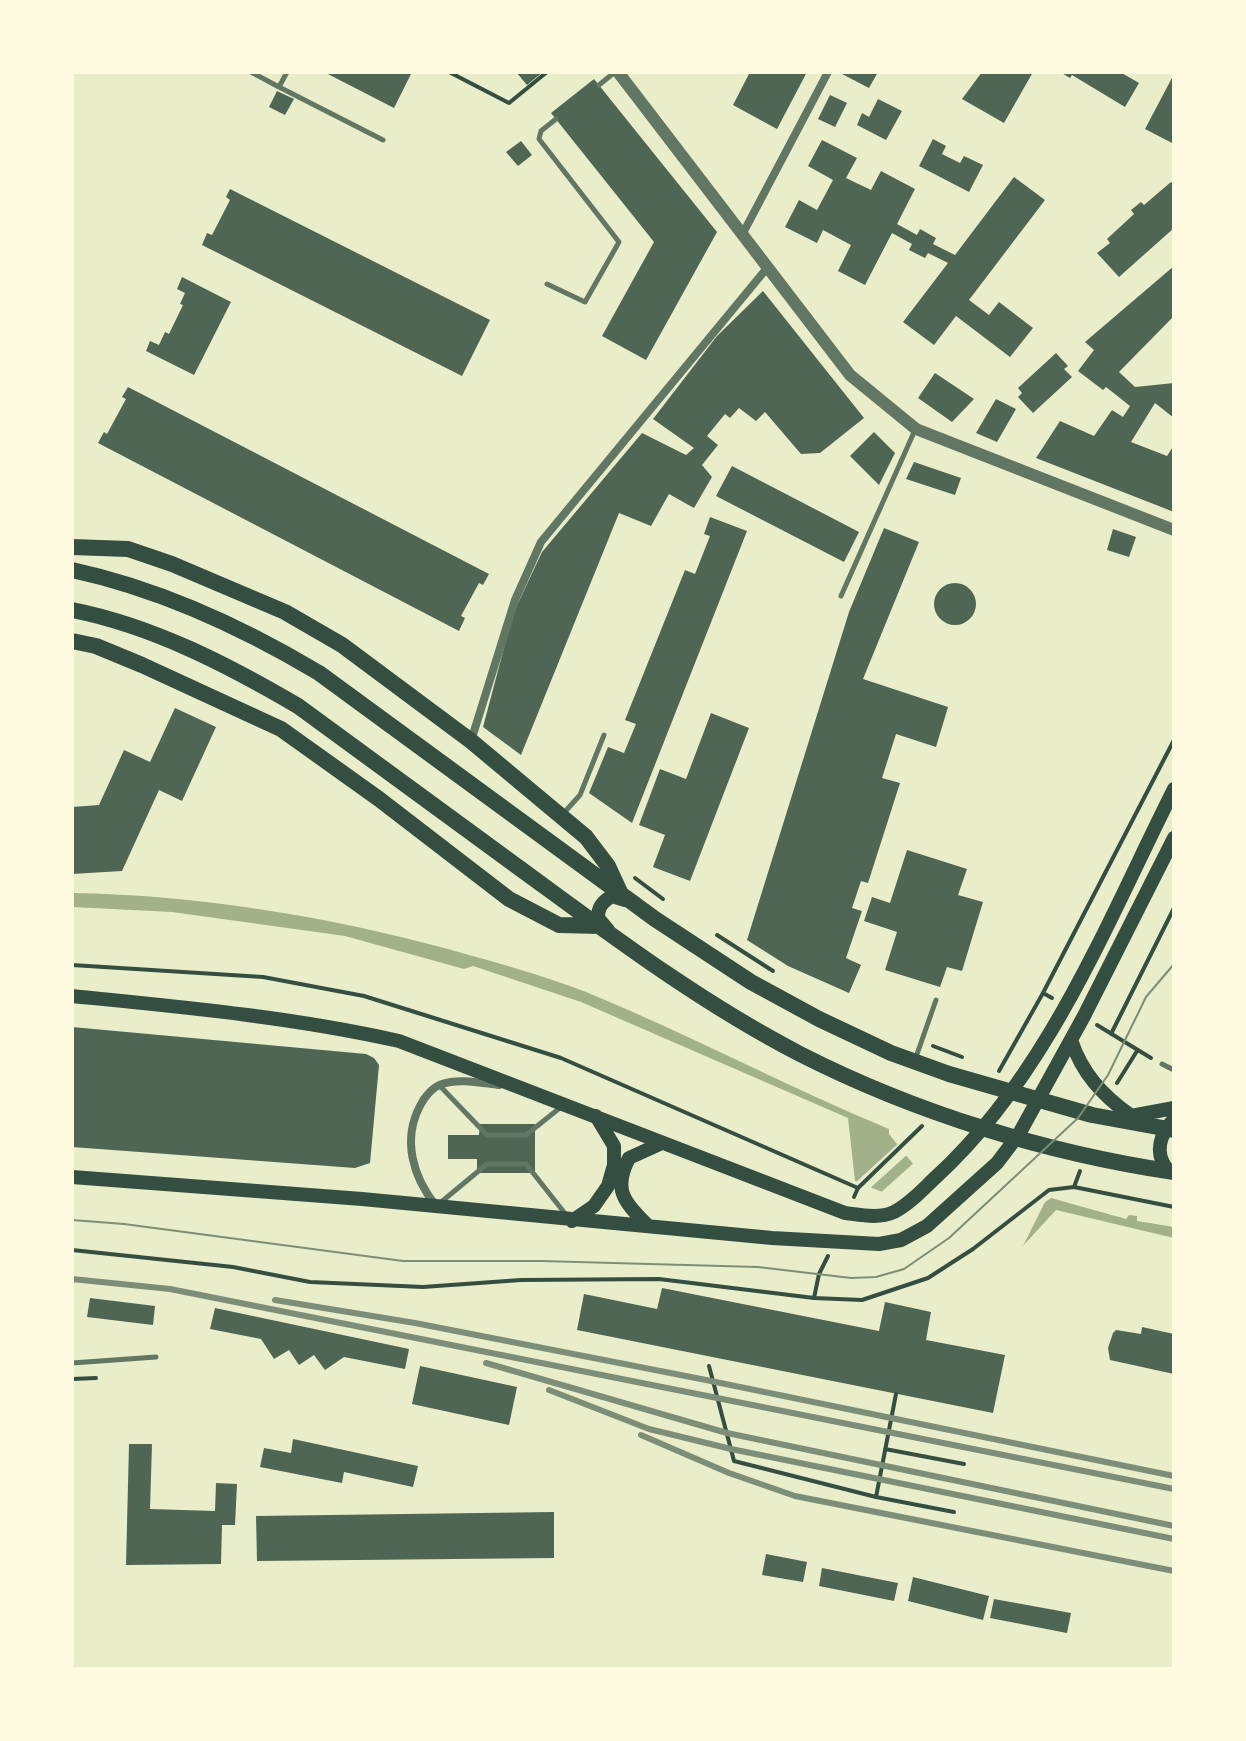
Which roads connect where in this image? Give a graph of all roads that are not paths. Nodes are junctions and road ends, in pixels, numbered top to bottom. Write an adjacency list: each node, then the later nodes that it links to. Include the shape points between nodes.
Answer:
1 (251, 72): 6 (lane)
2 (287, 72): 6 (lane)
3 (617, 72): 5 (lane); 9 (street)
4 (828, 72): 9 (street)
5 (599, 85)
6 (279, 87): 8 (lane)
7 (556, 119): 11 (lane, via 539,139 619,242 585,302)
8 (383, 140)
9 (742, 235): 10 (street)
10 (767, 268): 12 (street, via 850,375); 20 (street, via 541,542 515,600)
11 (547, 284)
12 (916, 429): 13 (street); 16 (lane)
13 (1174, 530)
14 (72, 547): 20 (main road, via 128,549 285,612 342,645)
15 (72, 570): 42 (main road, via 116,579 217,619 319,673 655,919 819,1019 949,1074 1092,1115)
16 (841, 596)
17 (72, 610): 45 (main road, via 106,617 201,654 298,706 630,950 801,1054 878,1090 982,1127 1084,1156)
18 (72, 641): 25 (main road, via 142,665 281,729 538,916 559,925)
19 (604, 735): 22 (lane, via 580,795)
20 (471, 741): 22 (main road)
21 (1174, 789): 34 (main road, via 1066,1005)
22 (561, 816): 24 (main road, via 599,852)
23 (1174, 838): 28 (main road)
24 (622, 897): 25 (main road, via 603,902 598,910); 30 (main road, via 749,985)
25 (602, 926): 41 (main road, via 733,1011 803,1049 882,1086)
26 (72, 996): 33 (main road, via 345,1029 399,1041)
27 (936, 1000): 30 (lane)
28 (1071, 1040): 36 (main road); 39 (main road, via 1093,1083)
29 (1162, 1064): 31 (lane)
30 (913, 1066): 34 (main road)
31 (1174, 1070)
32 (439, 1085): 33 (street); 35 (lane, via 487,1135 526,1135); 47 (street, via 413,1119 410,1148 415,1172)
33 (519, 1087): 35 (main road)
34 (1008, 1098): 36 (main road); 41 (main road)
35 (565, 1104): 38 (main road)
36 (1035, 1106): 39 (main road, via 1092,1122); 43 (main road)
37 (1174, 1108): 39 (main road)
38 (596, 1115): 44 (main road); 48 (main road, via 614,1146 614,1165 594,1206)
39 (1130, 1115)
40 (1174, 1119): 45 (main road, via 1162,1135 1160,1159)
41 (987, 1123): 43 (main road); 44 (main road, via 906,1204 891,1214 873,1216 845,1213)
42 (1174, 1130)
43 (1019, 1134): 45 (main road); 49 (main road, via 997,1163 927,1226 901,1240 835,1242)
44 (662, 1143): 49 (main road, via 629,1158 622,1171 621,1192)
45 (1171, 1170)
46 (72, 1177): 47 (main road)
47 (436, 1206): 48 (main road); 48 (lane, via 487,1164 526,1164)
48 (572, 1221): 49 (main road)
49 (648, 1226)
50 (156, 1357): 51 (lane)
51 (72, 1363)

